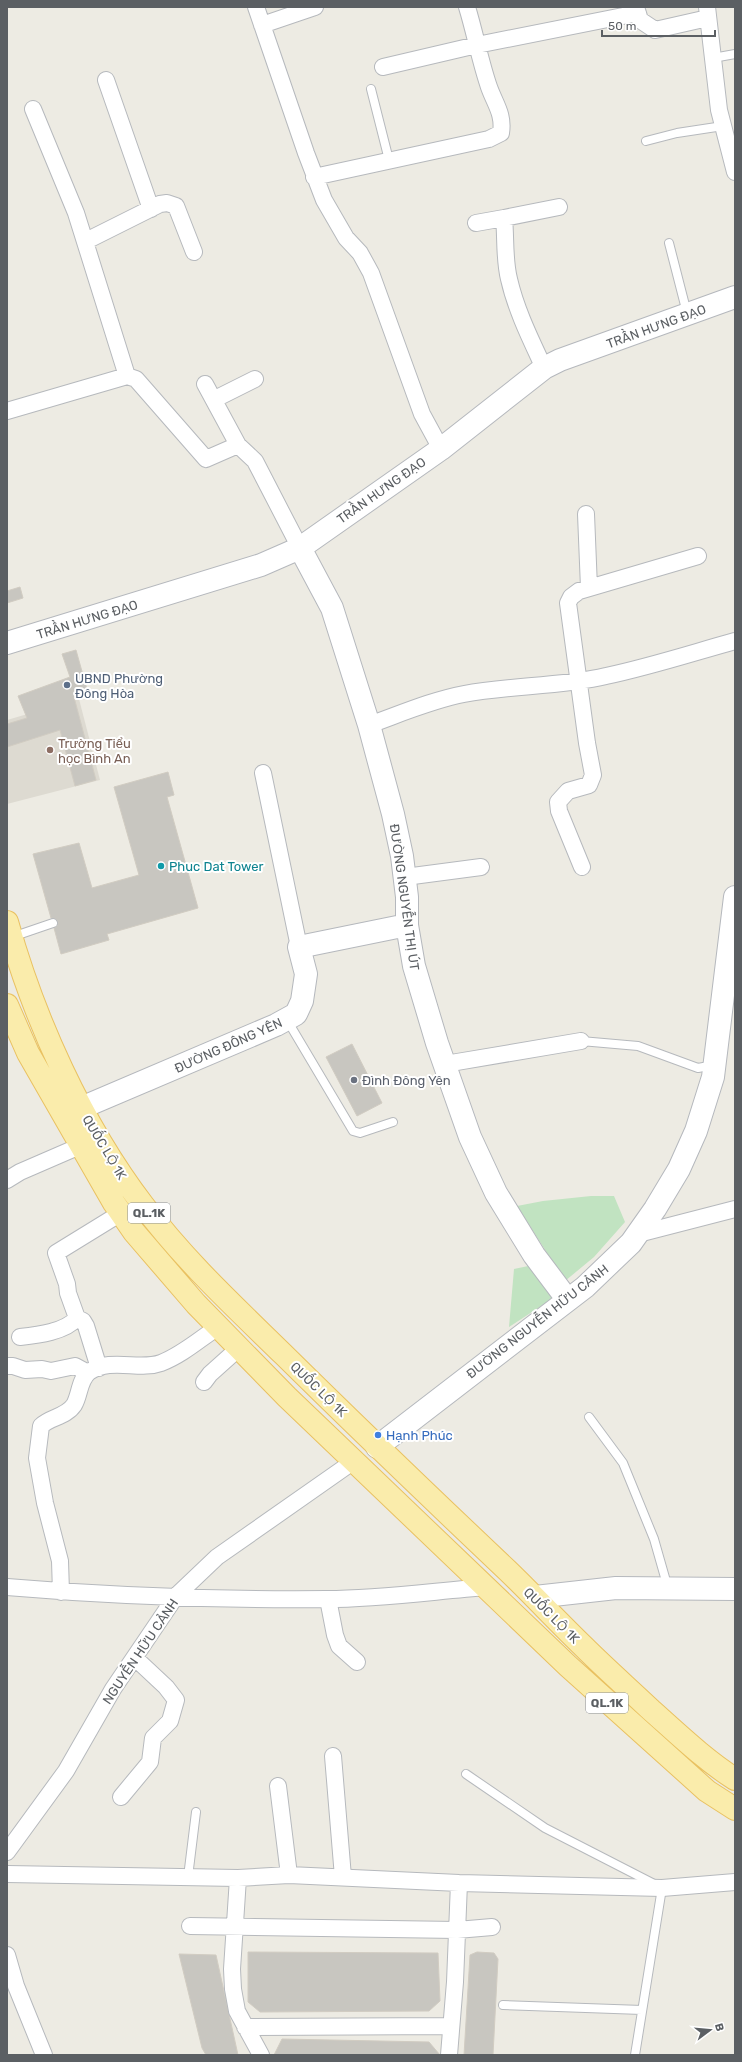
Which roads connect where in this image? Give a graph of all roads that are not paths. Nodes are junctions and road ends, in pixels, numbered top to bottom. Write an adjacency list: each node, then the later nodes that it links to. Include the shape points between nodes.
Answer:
1 (256, 7): 6 (street)
2 (315, 7): 6 (street)
3 (467, 7): 7 (street)
4 (637, 10): 5 (street, via 640,20 655,30); 7 (street)
5 (708, 13): 9 (street)
6 (262, 25): 18 (street)
7 (477, 45): 10 (street); 16 (street, via 489,88 500,110 503,122 501,133 489,139)
8 (735, 54): 9 (lane)
9 (713, 58): 14 (street)
10 (384, 68)
11 (106, 80): 20 (street)
12 (371, 89): 16 (lane)
13 (33, 109): 23 (street)
14 (723, 126): 15 (lane); 17 (street)
15 (646, 141)
16 (389, 160): 18 (street)
17 (735, 172)
18 (314, 177): 35 (street, via 334,218 346,238 360,253 371,273 422,414)
19 (559, 207): 21 (street)
20 (151, 209): 23 (street); 25 (street, via 166,203 176,206)
21 (504, 218): 22 (street); 28 (street, via 509,280 529,337)
22 (476, 223)
23 (86, 241): 29 (street)
24 (669, 242): 27 (lane)
25 (194, 252)
26 (735, 297): 27 (street, TRẦN HƯNG ĐẠO)
27 (688, 314): 28 (street, TRẦN HƯNG ĐẠO)
28 (544, 368): 35 (street, TRẦN HƯNG ĐẠO)
29 (127, 376): 33 (street); 34 (street, via 142,384 206,459)
30 (255, 380): 32 (street)
31 (205, 384): 32 (street)
32 (215, 399): 34 (street)
33 (7, 411)
34 (238, 445): 37 (street, via 255,461)
35 (441, 449): 37 (street, TRẦN HƯNG ĐẠO)
36 (586, 514): 39 (street)
37 (300, 548): 41 (street, TRẦN HƯNG ĐẠO, via 261,565); 43 (street, ĐƯỜNG NGUYỄN THỊ ÚT, via 332,608)
38 (698, 556): 39 (street)
39 (589, 588): 42 (street, via 578,591 568,603)
40 (735, 641): 42 (street)
41 (7, 643)
42 (578, 682): 43 (street, via 463,694); 46 (street, via 593,775 589,784 568,791 558,802 559,811)
43 (369, 725): 47 (street, ĐƯỜNG NGUYỄN THỊ ÚT, via 393,814)
44 (263, 773): 52 (street)
45 (481, 867): 47 (street)
46 (582, 867)
47 (405, 877): 50 (street, ĐƯỜNG NGUYỄN THỊ ÚT)
48 (735, 897): 53 (street, ĐƯỜNG NGUYỄN HỮU CẢNH)
49 (53, 923): 51 (lane)
50 (407, 925): 52 (street); 58 (street, ĐƯỜNG NGUYỄN THỊ ÚT, via 414,966)
51 (9, 930): 54 (main road, QUỐC LỘ 1K / QL.1K)
52 (299, 946): 56 (street, ĐƯỜNG ĐÔNG YÊN, via 306,974 302,1001 296,1014)
53 (732, 947): 59 (street, ĐƯỜNG NGUYỄN HỮU CẢNH)
54 (36, 1011): 55 (main road); 60 (main road, QUỐC LỘ 1K / QL.1K)
55 (9, 1015): 62 (main road, QUỐC LỘ 1K / QL.1K)
56 (287, 1019): 60 (street, ĐƯỜNG ĐÔNG YÊN); 61 (lane, via 353,1131 360,1133)
57 (581, 1041): 58 (street); 59 (lane, via 638,1046 698,1068)
58 (444, 1064): 67 (street, ĐƯỜNG NGUYỄN THỊ ÚT, via 486,1174 534,1255)
59 (715, 1064): 66 (street, ĐƯỜNG NGUYỄN HỮU CẢNH, via 696,1132 679,1169)
60 (81, 1108): 76 (main road, QUỐC LỘ 1K / QL.1K, via 121,1174 160,1227 222,1294)
61 (393, 1122)
62 (80, 1146): 63 (street); 65 (main road, QUỐC LỘ 1K / QL.1K)
63 (7, 1180)
64 (735, 1209): 66 (street)
65 (121, 1213): 68 (street, via 56,1253); 69 (main road, QUỐC LỘ 1K / QL.1K, via 134,1232)
66 (638, 1234): 67 (street, ĐƯỜNG NGUYỄN HỮU CẢNH, via 585,1287)
67 (567, 1298): 76 (street, ĐƯỜNG NGUYỄN HỮU CẢNH)
68 (77, 1318): 70 (street, via 68,1325 47,1333); 73 (street, via 86,1326)
69 (218, 1327): 71 (main road, QUỐC LỘ 1K / QL.1K); 73 (street, via 181,1353 160,1364 126,1364)
70 (20, 1338)
71 (239, 1348): 74 (street); 77 (main road, QUỐC LỘ 1K / QL.1K)
72 (7, 1366): 73 (street, via 51,1371 75,1366)
73 (93, 1370): 82 (street, via 82,1382 74,1405 68,1411 46,1421 41,1426 38,1438 37,1458 60,1561)
74 (204, 1382)
75 (589, 1417): 80 (lane, via 623,1463 654,1539)
76 (377, 1446): 84 (main road, QUỐC LỘ 1K / QL.1K)
77 (354, 1461): 79 (main road, QUỐC LỘ 1K); 83 (street, NGUYỄN HỮU CẢNH, via 217,1557)
78 (7, 1587): 82 (street)
79 (487, 1587): 85 (street); 93 (main road, QUỐC LỘ 1K / QL.1K, via 651,1743 707,1791)
80 (668, 1588): 81 (street); 84 (street, via 602,1588)
81 (735, 1589)
82 (61, 1592): 83 (street)
83 (176, 1596): 85 (street); 86 (street, NGUYỄN HỮU CẢNH)
84 (534, 1597): 90 (main road, QUỐC LỘ 1K / QL.1K, via 668,1724 721,1771)
85 (328, 1599): 87 (street, via 339,1646)
86 (135, 1658): 92 (street, via 166,1686 176,1700 170,1721 153,1738 150,1762); 95 (street, NGUYỄN HỮU CẢNH, via 113,1689 66,1771)
87 (357, 1662)
88 (333, 1756): 99 (street)
89 (466, 1774): 103 (lane, via 545,1828)
90 (735, 1779)
91 (278, 1786): 97 (street)
92 (121, 1797)
93 (735, 1809)
94 (196, 1812): 98 (lane)
95 (7, 1852)
96 (7, 1874): 98 (street)
97 (289, 1875): 99 (street); 100 (street)
98 (188, 1877): 100 (street)
99 (343, 1877): 102 (street)
100 (238, 1878): 105 (street)
101 (735, 1882): 103 (street)
102 (459, 1883): 103 (street); 107 (street)
103 (662, 1888): 110 (lane)
104 (190, 1926): 105 (street)
105 (236, 1927): 107 (street); 112 (street, via 233,1989 237,2011)
106 (492, 1927): 107 (street)
107 (457, 1930): 111 (street)
108 (7, 1955): 113 (street, via 16,1986)
109 (503, 2005): 110 (lane)
110 (642, 2010): 116 (lane)
111 (451, 2026): 112 (street); 115 (street)
112 (245, 2027): 114 (street)
113 (44, 2055)
114 (261, 2055)
115 (449, 2055)
116 (635, 2055)

